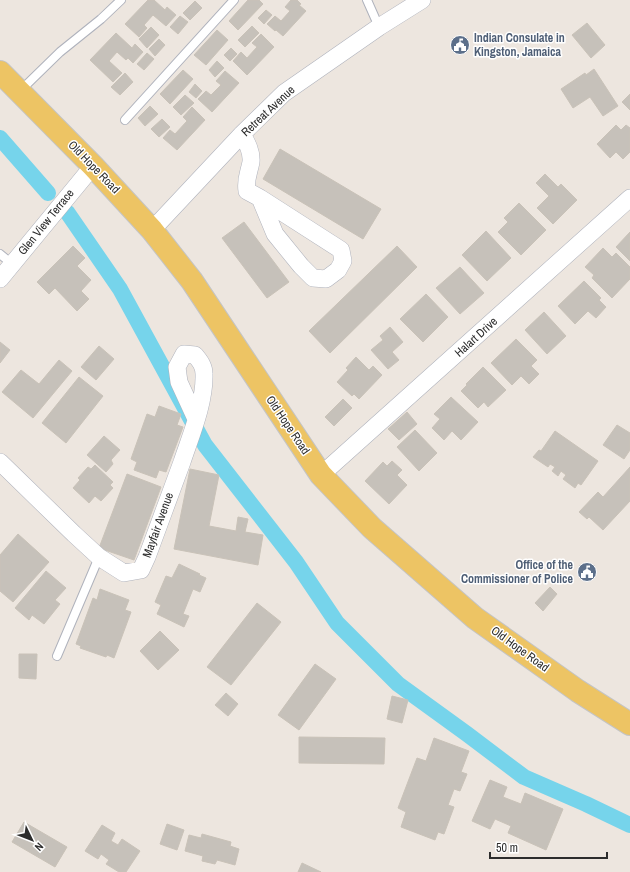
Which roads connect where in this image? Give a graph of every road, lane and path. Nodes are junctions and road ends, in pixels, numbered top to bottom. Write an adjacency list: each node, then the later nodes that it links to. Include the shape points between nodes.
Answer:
1 (121, 0): 7 (lane)
2 (234, 0): 8 (lane)
3 (367, 0): 5 (lane)
4 (422, 0): 5 (street, Retreat Avenue)
5 (379, 27): 9 (street, Retreat Avenue, via 284,93)
6 (0, 72): 7 (main road, Old Hope Road)
7 (19, 91): 10 (main road, Old Hope Road)
8 (125, 120)
9 (242, 134): 11 (street, via 249,146 251,161 246,182 247,191); 13 (street, Retreat Avenue)
10 (93, 166): 13 (main road, Old Hope Road); 14 (street, Glen View Terrace)
11 (260, 198): 11 (street, via 341,250 343,260 338,270 326,279 313,278 275,234)
12 (630, 198): 18 (street, Halart Drive)
13 (152, 230): 18 (main road, Old Hope Road, via 192,281)
14 (6, 259): 15 (street, Glen View Terrace)
15 (0, 279)
16 (196, 420): 19 (street, Mayfair Avenue, via 141,570 124,573)
17 (0, 462): 19 (street, Mayfair Avenue)
18 (321, 475): 21 (main road, Old Hope Road, via 372,528 475,618 578,691)
19 (99, 557): 20 (lane)
20 (57, 656)
21 (630, 724)

